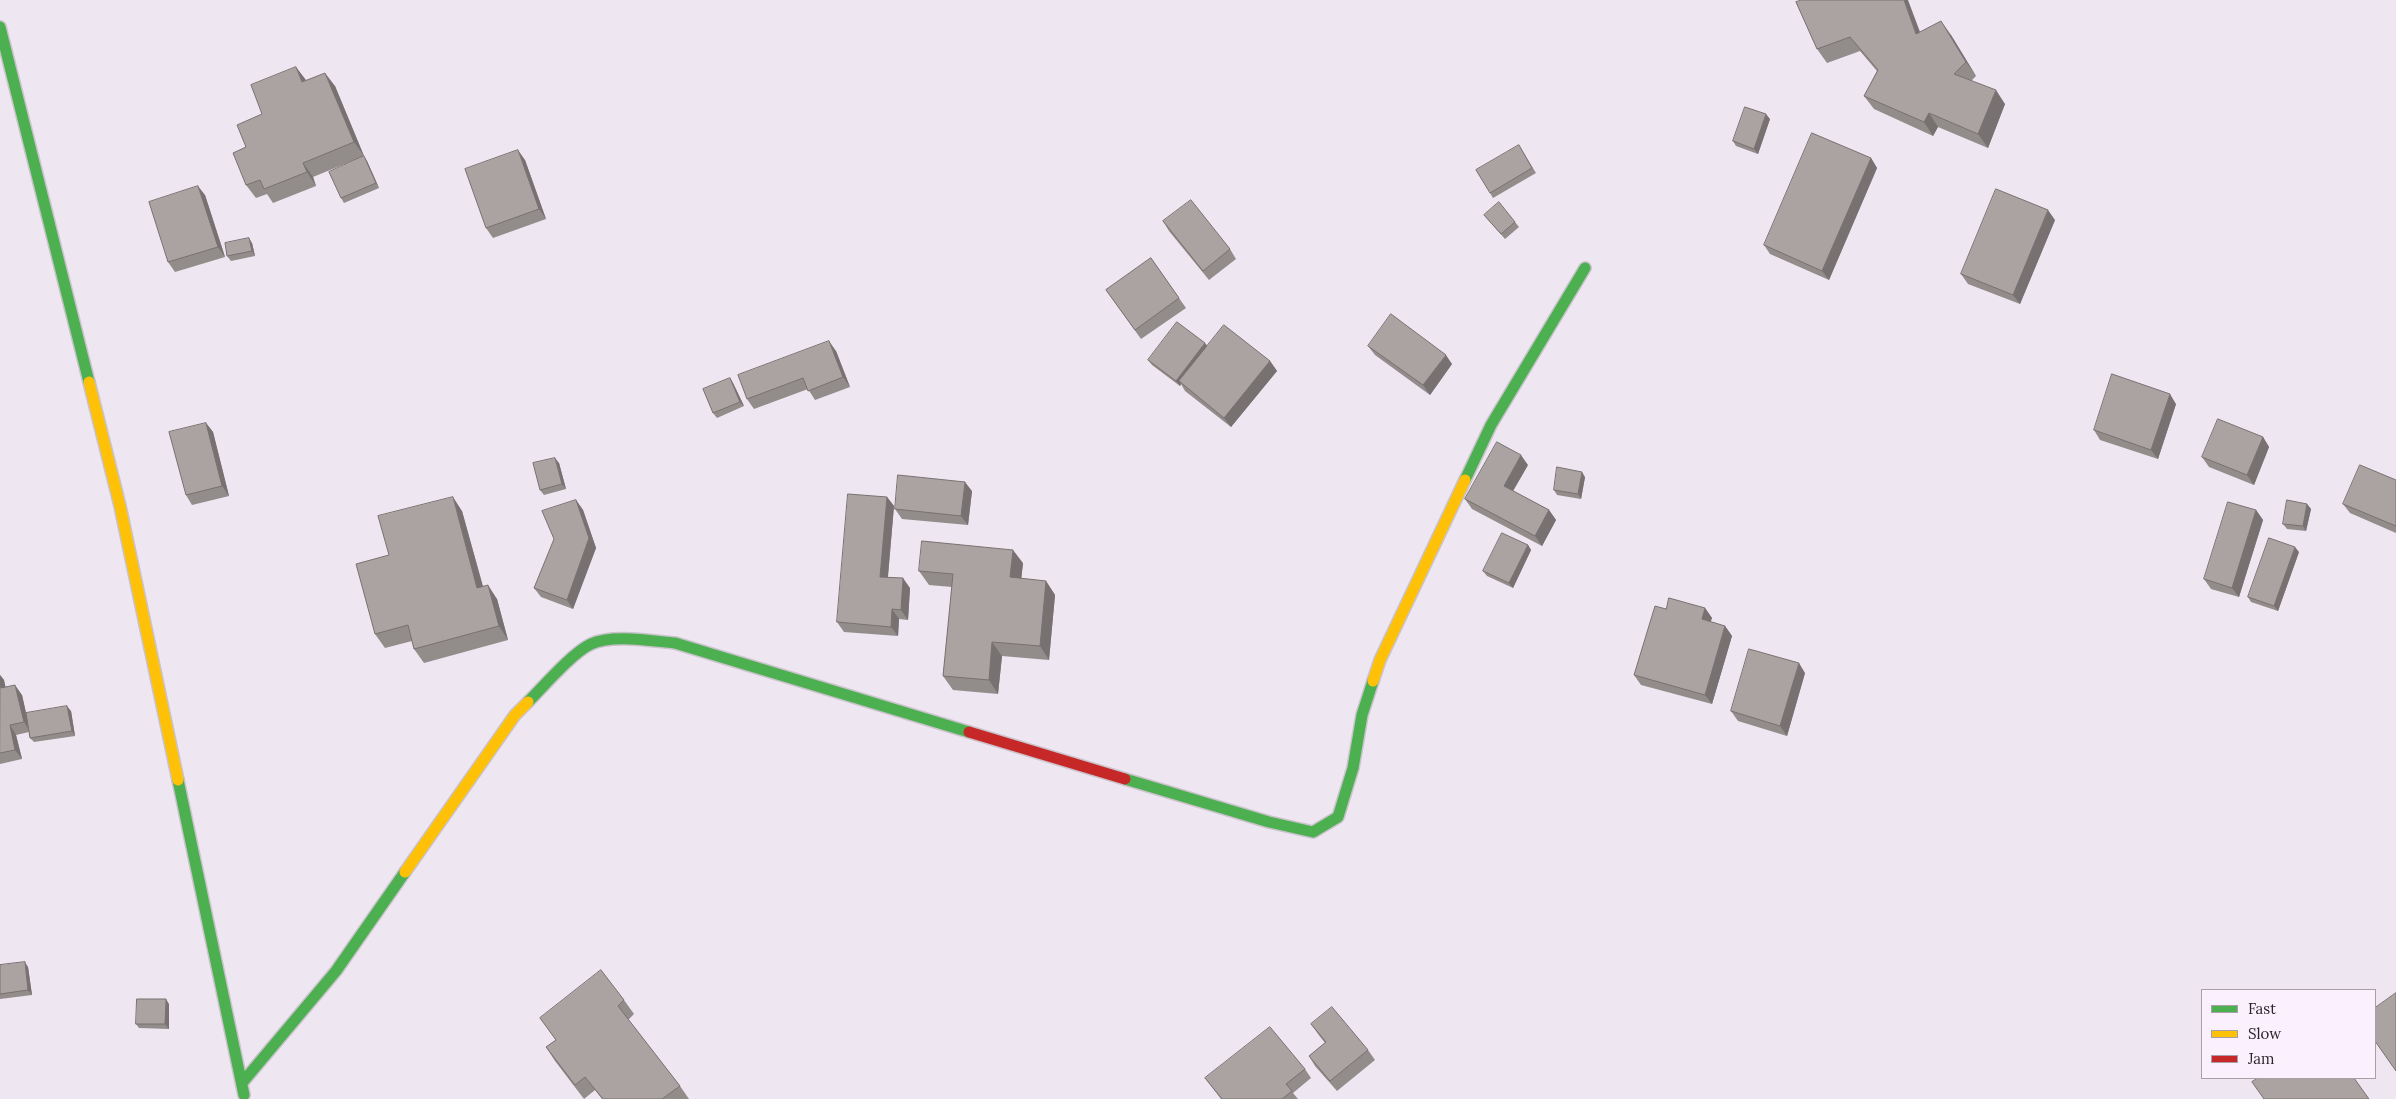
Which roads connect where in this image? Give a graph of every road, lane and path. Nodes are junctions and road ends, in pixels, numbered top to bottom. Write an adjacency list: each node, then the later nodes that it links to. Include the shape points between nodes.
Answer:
1 (0, 27): 3 (street, via 120,506)
2 (1585, 268): 3 (street, via 1491,425 1380,660 1362,715 1353,768 1338,818 1313,832 1269,822 675,643 629,638 592,644 567,663 515,715 336,971)
3 (242, 1083): 4 (street)
4 (245, 1099)

